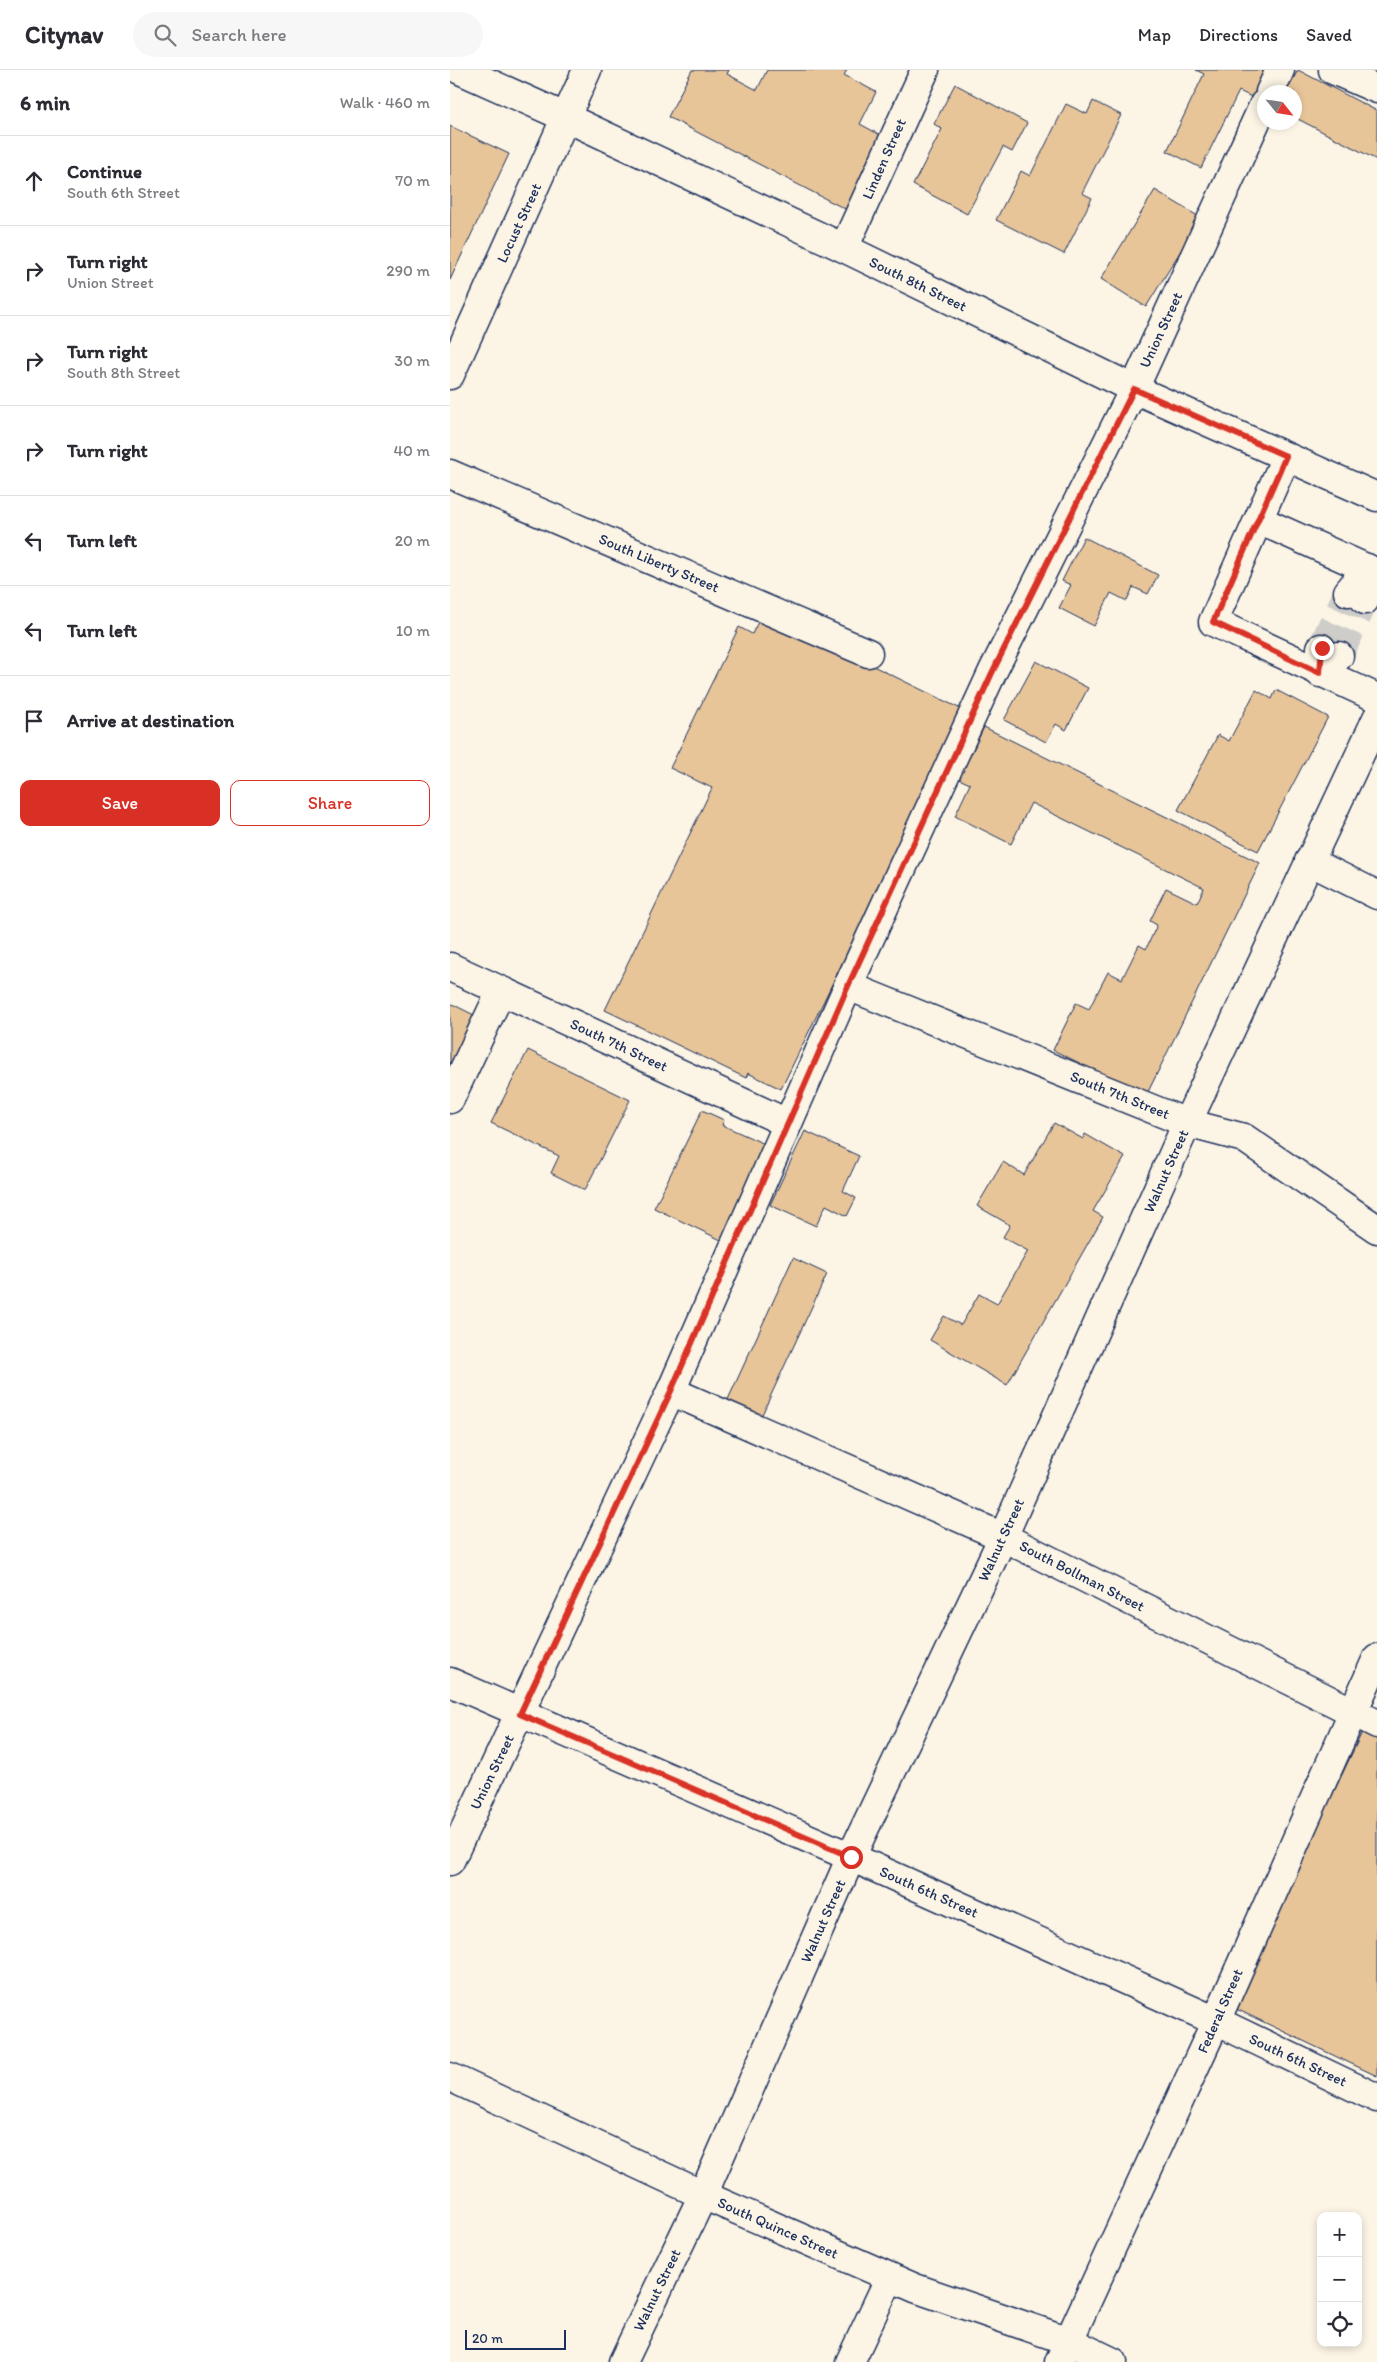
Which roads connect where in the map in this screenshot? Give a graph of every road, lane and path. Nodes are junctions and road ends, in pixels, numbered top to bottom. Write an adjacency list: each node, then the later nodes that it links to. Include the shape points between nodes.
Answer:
1 (460, 70): 8 (main road, South 8th Street)
2 (587, 70): 8 (main road, Locust Street)
3 (925, 70): 10 (main road, Linden Street)
4 (1280, 70): 6 (main road)
5 (1333, 70): 7 (main road)
6 (1273, 85)
7 (1377, 89)
8 (567, 118): 10 (main road, South 8th Street); 11 (main road, Locust Street)
9 (1257, 119): 13 (main road, Union Street)
10 (844, 248): 13 (main road, South 8th Street)
11 (456, 345): 12 (main road, Locust Street)
12 (450, 374)
13 (1134, 389): 14 (main road, South 8th Street); 26 (main road, Union Street, via 992,673)
14 (1286, 456): 16 (main road, South 8th Street); 17 (main road)
15 (450, 474): 20 (main road, South Liberty Street)
16 (1377, 497)
17 (1259, 520): 18 (main road); 21 (main road, via 1213,622 1327,659)
18 (1372, 571): 19 (main road)
19 (1357, 596)
20 (868, 652)
21 (1377, 698)
22 (1377, 718): 23 (main road, Walnut Street)
23 (1309, 861): 24 (main road); 29 (main road, Walnut Street)
24 (1377, 894)
25 (450, 968): 27 (main road, South 7th Street)
26 (848, 986): 29 (main road, South 7th Street); 30 (main road, Union Street)
27 (501, 991): 28 (main road); 30 (main road, South 7th Street)
28 (450, 1099)
29 (1187, 1122): 31 (main road, South 7th Street, via 1244,1138); 33 (main road, Walnut Street)
30 (787, 1123): 32 (main road, Union Street)
31 (1377, 1229)
32 (671, 1391): 33 (main road, South Bollman Street); 37 (main road, Union Street)
33 (1003, 1537): 36 (main road, South Bollman Street); 39 (main road, Walnut Street)
34 (1377, 1658): 36 (main road, Federal Street)
35 (450, 1682): 37 (main road, South 6th Street)
36 (1353, 1712): 38 (main road, South Bollman Street); 41 (main road, Federal Street)
37 (520, 1714): 39 (main road, South 6th Street); 40 (main road, Union Street)
38 (1377, 1724)
39 (851, 1857): 41 (main road, South 6th Street); 44 (main road, Walnut Street)
40 (450, 1861)
41 (1216, 2021): 43 (main road, South 6th Street); 46 (main road, Federal Street)
42 (450, 2078): 44 (main road, South Quince Street)
43 (1377, 2098)
44 (703, 2195): 45 (main road, South Quince Street); 47 (main road, Walnut Street)
45 (890, 2277): 46 (main road, South Quince Street); 48 (main road)
46 (1064, 2351): 49 (main road, South Quince Street)
47 (623, 2362)
48 (850, 2362)
49 (1113, 2362)

